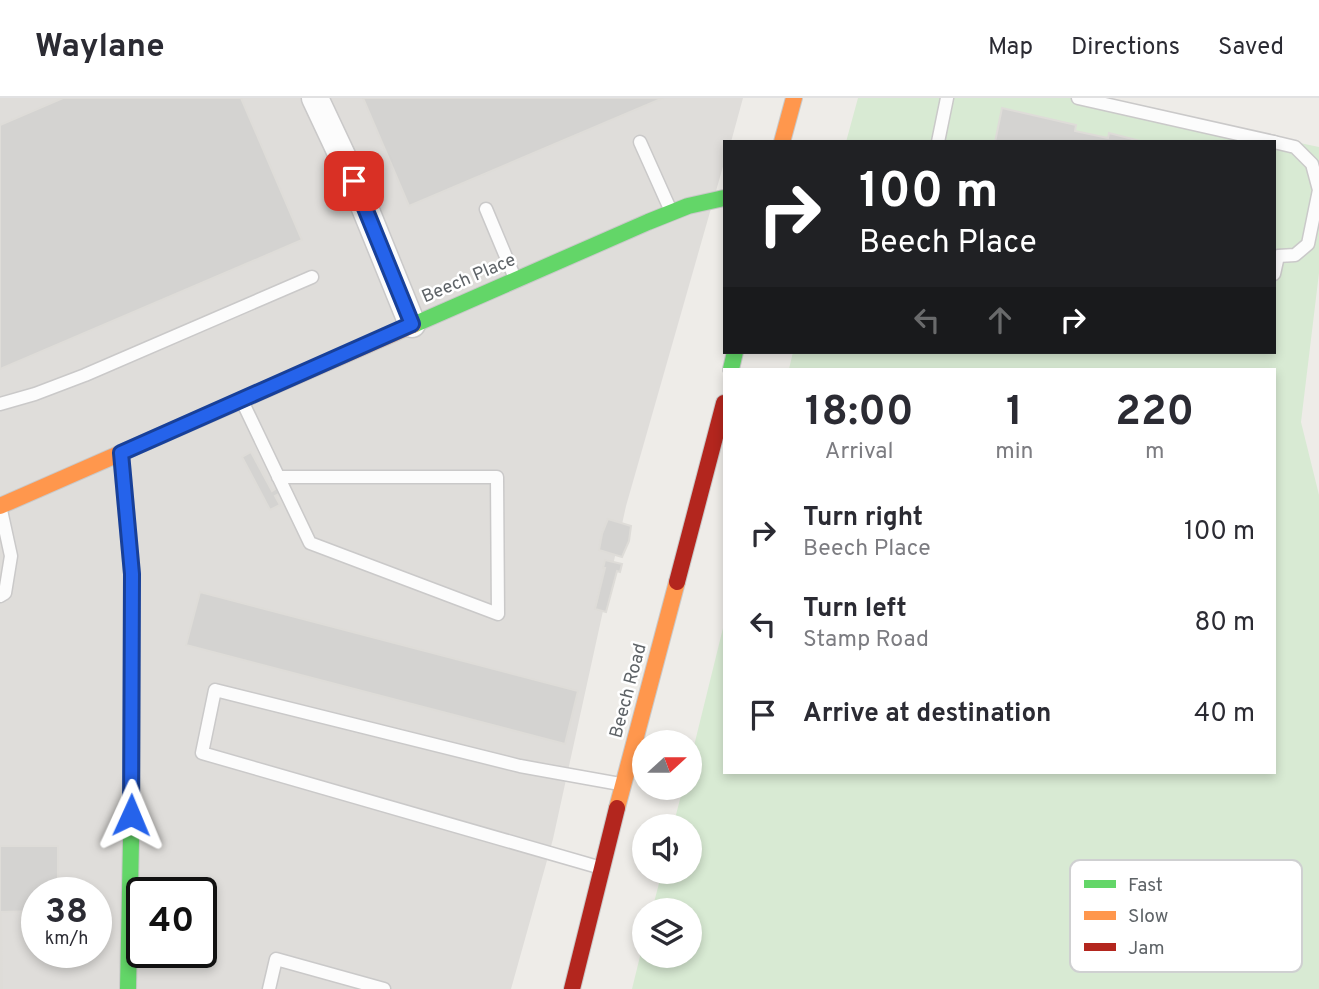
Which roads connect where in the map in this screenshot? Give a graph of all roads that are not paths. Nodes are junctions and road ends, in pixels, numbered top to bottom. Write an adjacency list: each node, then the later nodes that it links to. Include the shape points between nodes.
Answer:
1 (315, 98): 16 (street)
2 (794, 98): 5 (street)
3 (947, 98): 6 (lane)
4 (1077, 98): 7 (lane)
5 (783, 140)
6 (938, 140)
7 (1265, 140)
8 (640, 142): 12 (lane)
9 (1276, 142): 13 (lane, via 1295,147 1312,163 1319,190 1308,244 1295,255 1278,256)
10 (723, 198): 12 (street, Beech Place)
11 (486, 209): 15 (lane)
12 (672, 212): 15 (street, Beech Place)
13 (1276, 266)
14 (313, 277): 18 (lane, via 85,375)
15 (516, 280): 16 (street, Beech Place)
16 (412, 324): 17 (street, Beech Place)
17 (242, 400): 20 (street, Beech Place); 21 (lane)
18 (0, 404)
19 (723, 407): 24 (street, Beech Road)
20 (121, 453): 22 (street, Beech Place); 26 (street, via 132,574)
21 (278, 477): 21 (lane, via 310,543 498,614 497,477)
22 (0, 506): 23 (lane, via 11,556 5,593)
23 (0, 596)
24 (624, 785): 25 (street, Beech Road); 25 (lane, via 520,766 215,690 202,753)
25 (602, 868): 29 (street, Beech Road)
26 (128, 989)
27 (269, 989): 28 (lane, via 276,958)
28 (384, 989)
29 (572, 989)

